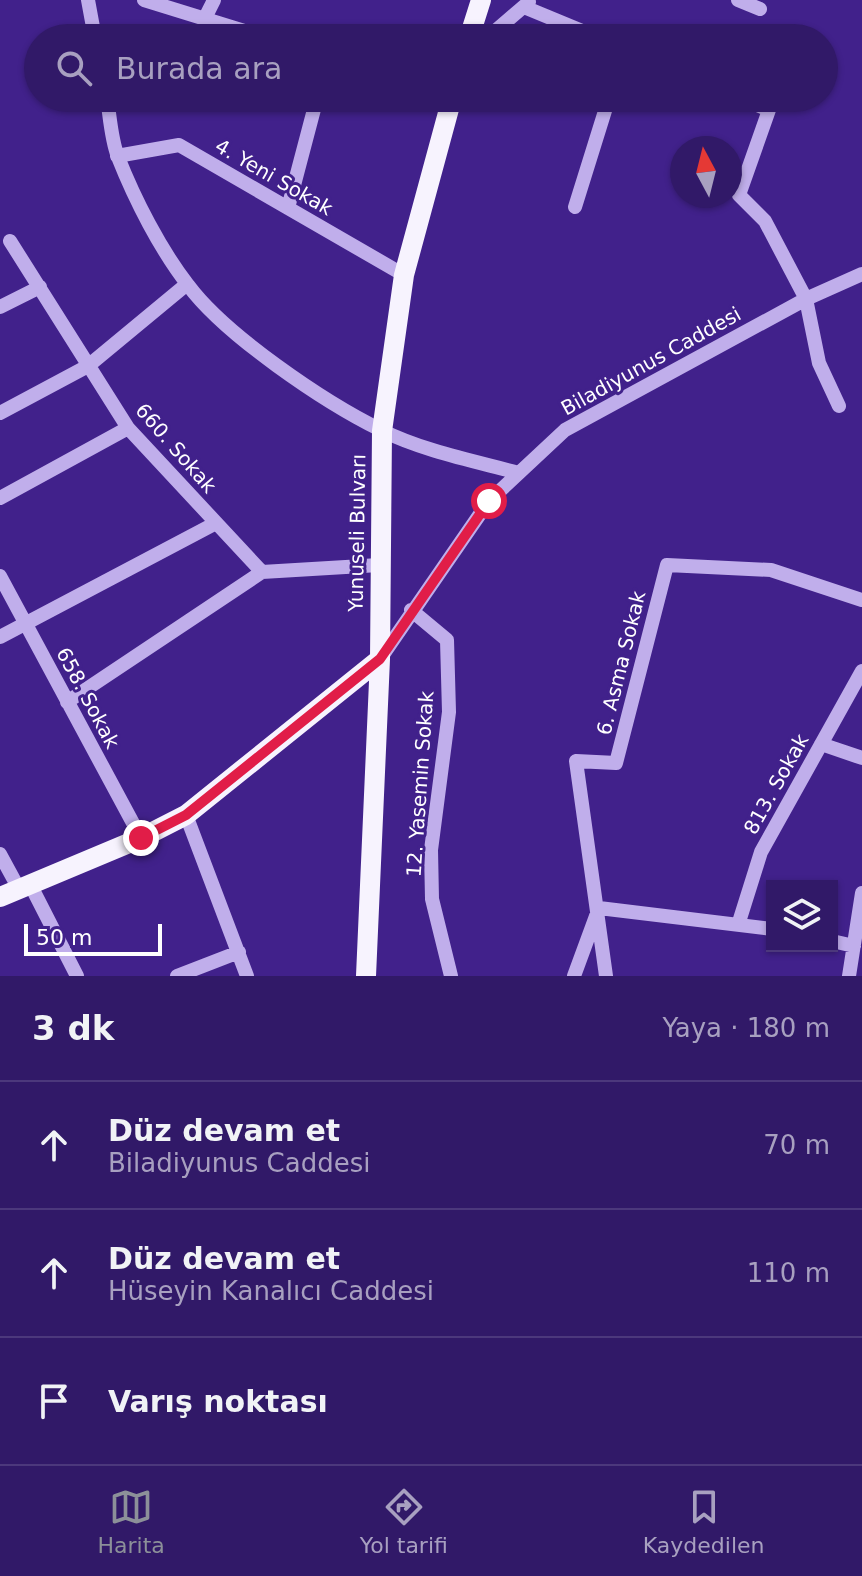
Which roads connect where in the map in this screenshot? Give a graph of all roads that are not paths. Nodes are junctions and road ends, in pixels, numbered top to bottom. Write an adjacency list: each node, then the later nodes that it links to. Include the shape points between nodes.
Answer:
1 (88, 0): 9 (street)
2 (144, 0): 8 (street)
3 (214, 0): 8 (street)
4 (481, 0): 11 (main road)
5 (738, 0): 7 (street)
6 (527, 3): 12 (street); 13 (street)
7 (760, 9)
8 (205, 18): 10 (street)
9 (92, 24)
10 (224, 24)
11 (473, 24)
12 (503, 24)
13 (570, 24)
14 (109, 112): 19 (street)
15 (313, 112): 21 (street)
16 (448, 112): 24 (main road, Yunuseli Bulvarı)
17 (605, 112): 20 (street)
18 (768, 112): 27 (street, via 739,195 765,221)
19 (117, 156): 21 (street, 4. Yeni Sokak, via 179,145); 25 (street)
20 (575, 207)
21 (288, 208): 24 (street, 4. Yeni Sokak)
22 (10, 241): 26 (street, 660. Sokak)
23 (862, 274): 27 (street, Biladiyunus Caddesi)
24 (404, 275): 33 (main road, Yunuseli Bulvarı)
25 (187, 284): 29 (street); 33 (street, via 210,312 303,384)
26 (40, 287): 28 (street); 29 (street, 660. Sokak)
27 (806, 299): 30 (street, via 819,363); 34 (street, Biladiyunus Caddesi, via 565,430)
28 (0, 307)
29 (88, 366): 31 (street); 32 (street, 660. Sokak)
30 (839, 406)
31 (0, 413)
32 (128, 428): 35 (street); 36 (street, 660. Sokak)
33 (382, 431): 34 (street); 37 (main road, Yunuseli Bulvarı)
34 (519, 473): 41 (street, Biladiyunus Caddesi, via 489,501)
35 (0, 498)
36 (216, 523): 38 (street, 660. Sokak); 42 (street)
37 (379, 565): 38 (street); 44 (main road, Yunuseli Bulvarı)
38 (262, 572): 46 (street)
39 (0, 576): 42 (street, 658. Sokak)
40 (862, 600): 54 (street, 6. Asma Sokak, via 771,570 667,565 616,763 576,761)
41 (411, 610): 44 (street, Biladiyunus Caddesi); 64 (street, 12. Yasemin Sokak, via 447,640 449,712 431,850 432,899)
42 (26, 623): 43 (street); 46 (street, 658. Sokak)
43 (0, 637)
44 (380, 659): 49 (main road); 63 (main road, Yunuseli Bulvarı)
45 (862, 671): 47 (street, 813. Sokak)
46 (67, 702): 50 (street, 658. Sokak)
47 (821, 744): 48 (street); 55 (street, 813. Sokak, via 761,852)
48 (862, 758)
49 (186, 815): 50 (main road); 59 (street)
50 (141, 838): 52 (main road)
51 (0, 854): 52 (street)
52 (16, 890): 60 (street)
53 (862, 893): 58 (street)
54 (599, 908): 55 (street); 65 (street); 66 (street, 6. Asma Sokak)
55 (739, 922): 56 (street)
56 (766, 928)
57 (838, 942): 58 (street)
58 (854, 946): 67 (street)
59 (239, 952): 61 (street); 62 (street)
60 (77, 976)
61 (177, 976)
62 (247, 976)
63 (366, 976)
64 (451, 976)
65 (574, 976)
66 (606, 976)
67 (849, 976)

